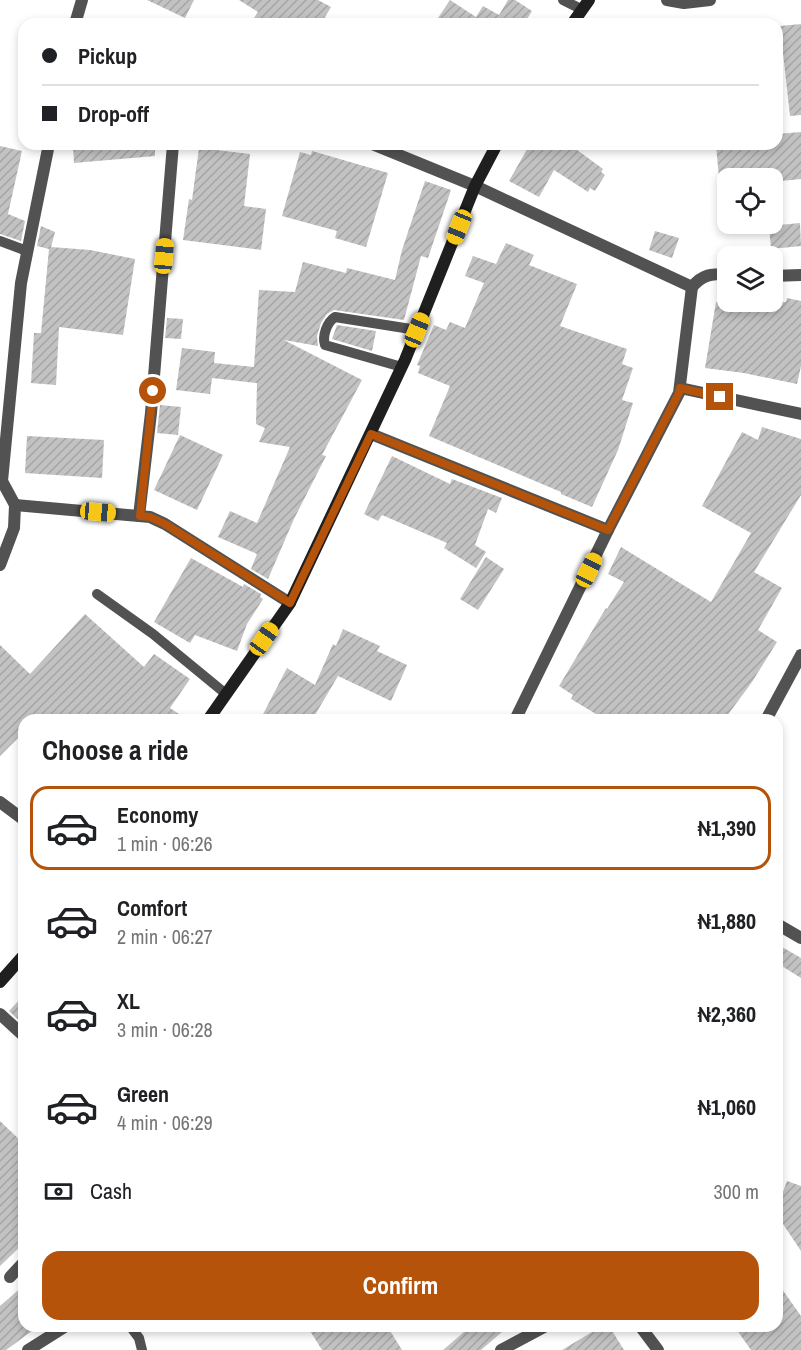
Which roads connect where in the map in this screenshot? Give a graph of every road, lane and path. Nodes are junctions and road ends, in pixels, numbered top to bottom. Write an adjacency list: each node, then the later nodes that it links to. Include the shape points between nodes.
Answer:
1 (82, 0): 6 (street)
2 (563, 0): 5 (lane)
3 (668, 0): 4 (street)
4 (710, 0)
5 (585, 5): 7 (street)
6 (77, 18)
7 (576, 18)
8 (48, 150): 14 (street)
9 (173, 150): 26 (street)
10 (387, 150): 12 (street)
11 (494, 150): 12 (street)
12 (475, 186): 18 (street); 19 (street)
13 (0, 241): 14 (lane)
14 (27, 251): 24 (street)
15 (717, 274): 18 (street, via 700,278)
16 (801, 275): 17 (street)
17 (783, 276)
18 (692, 287): 21 (street)
19 (417, 330): 20 (street); 20 (lane, via 335,317 329,322 325,345)
20 (402, 367): 23 (street)
21 (680, 388): 22 (street); 27 (street)
22 (801, 414)
23 (371, 434): 27 (street); 30 (street)
24 (1, 481): 25 (street)
25 (15, 505): 26 (street); 28 (street, via 14,528)
26 (140, 516): 30 (street, via 165,524)
27 (608, 530): 34 (street)
28 (0, 565)
29 (97, 594): 32 (lane)
30 (290, 603): 32 (street)
31 (801, 655): 35 (street)
32 (226, 694): 33 (street)
33 (212, 714)
34 (518, 714)
35 (769, 714)
36 (0, 802): 37 (street)
37 (18, 816)
38 (783, 931): 39 (street)
39 (801, 938)
40 (18, 962): 41 (street)
41 (0, 982)
42 (0, 1014): 43 (street)
43 (18, 1030)
44 (18, 1268): 45 (street)
45 (10, 1277)
46 (56, 1332): 50 (street)
47 (134, 1332): 51 (lane)
48 (535, 1332): 52 (street)
49 (644, 1332): 53 (street)
50 (28, 1350)
51 (142, 1350)
52 (501, 1350)
53 (658, 1350)

